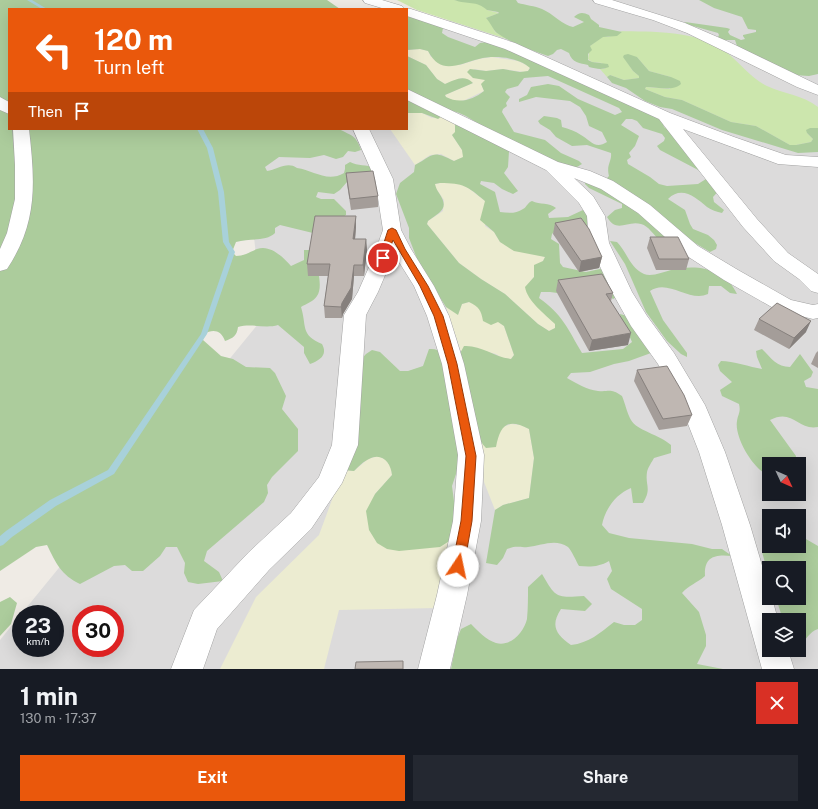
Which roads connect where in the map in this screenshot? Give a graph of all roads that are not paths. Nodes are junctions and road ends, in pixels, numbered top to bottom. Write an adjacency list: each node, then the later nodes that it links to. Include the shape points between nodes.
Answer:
1 (369, 0): 3 (street)
2 (599, 0): 5 (street, via 691,29)
3 (395, 8)
4 (408, 12): 7 (street, via 510,46)
5 (818, 91)
6 (408, 94): 11 (street)
7 (664, 116): 10 (street, via 784,160); 14 (street, via 750,223 781,257 806,274)
8 (21, 130): 13 (street, via 25,182 21,221 8,253)
9 (361, 130): 12 (street, via 384,179)
10 (818, 162)
11 (552, 166): 15 (street, via 607,185 644,209 691,250 778,302 801,310); 16 (street, via 587,200 596,216 599,243 622,292 693,405 712,452 736,525)
12 (392, 230): 18 (street, via 383,258 355,314 345,445 329,483 301,521 259,561 205,620); 19 (street, via 438,316 454,371 471,456 467,521)
13 (0, 265)
14 (818, 286)
15 (818, 311)
16 (762, 616)
17 (774, 657): 20 (street)
18 (187, 669)
19 (434, 669)
20 (778, 669)

